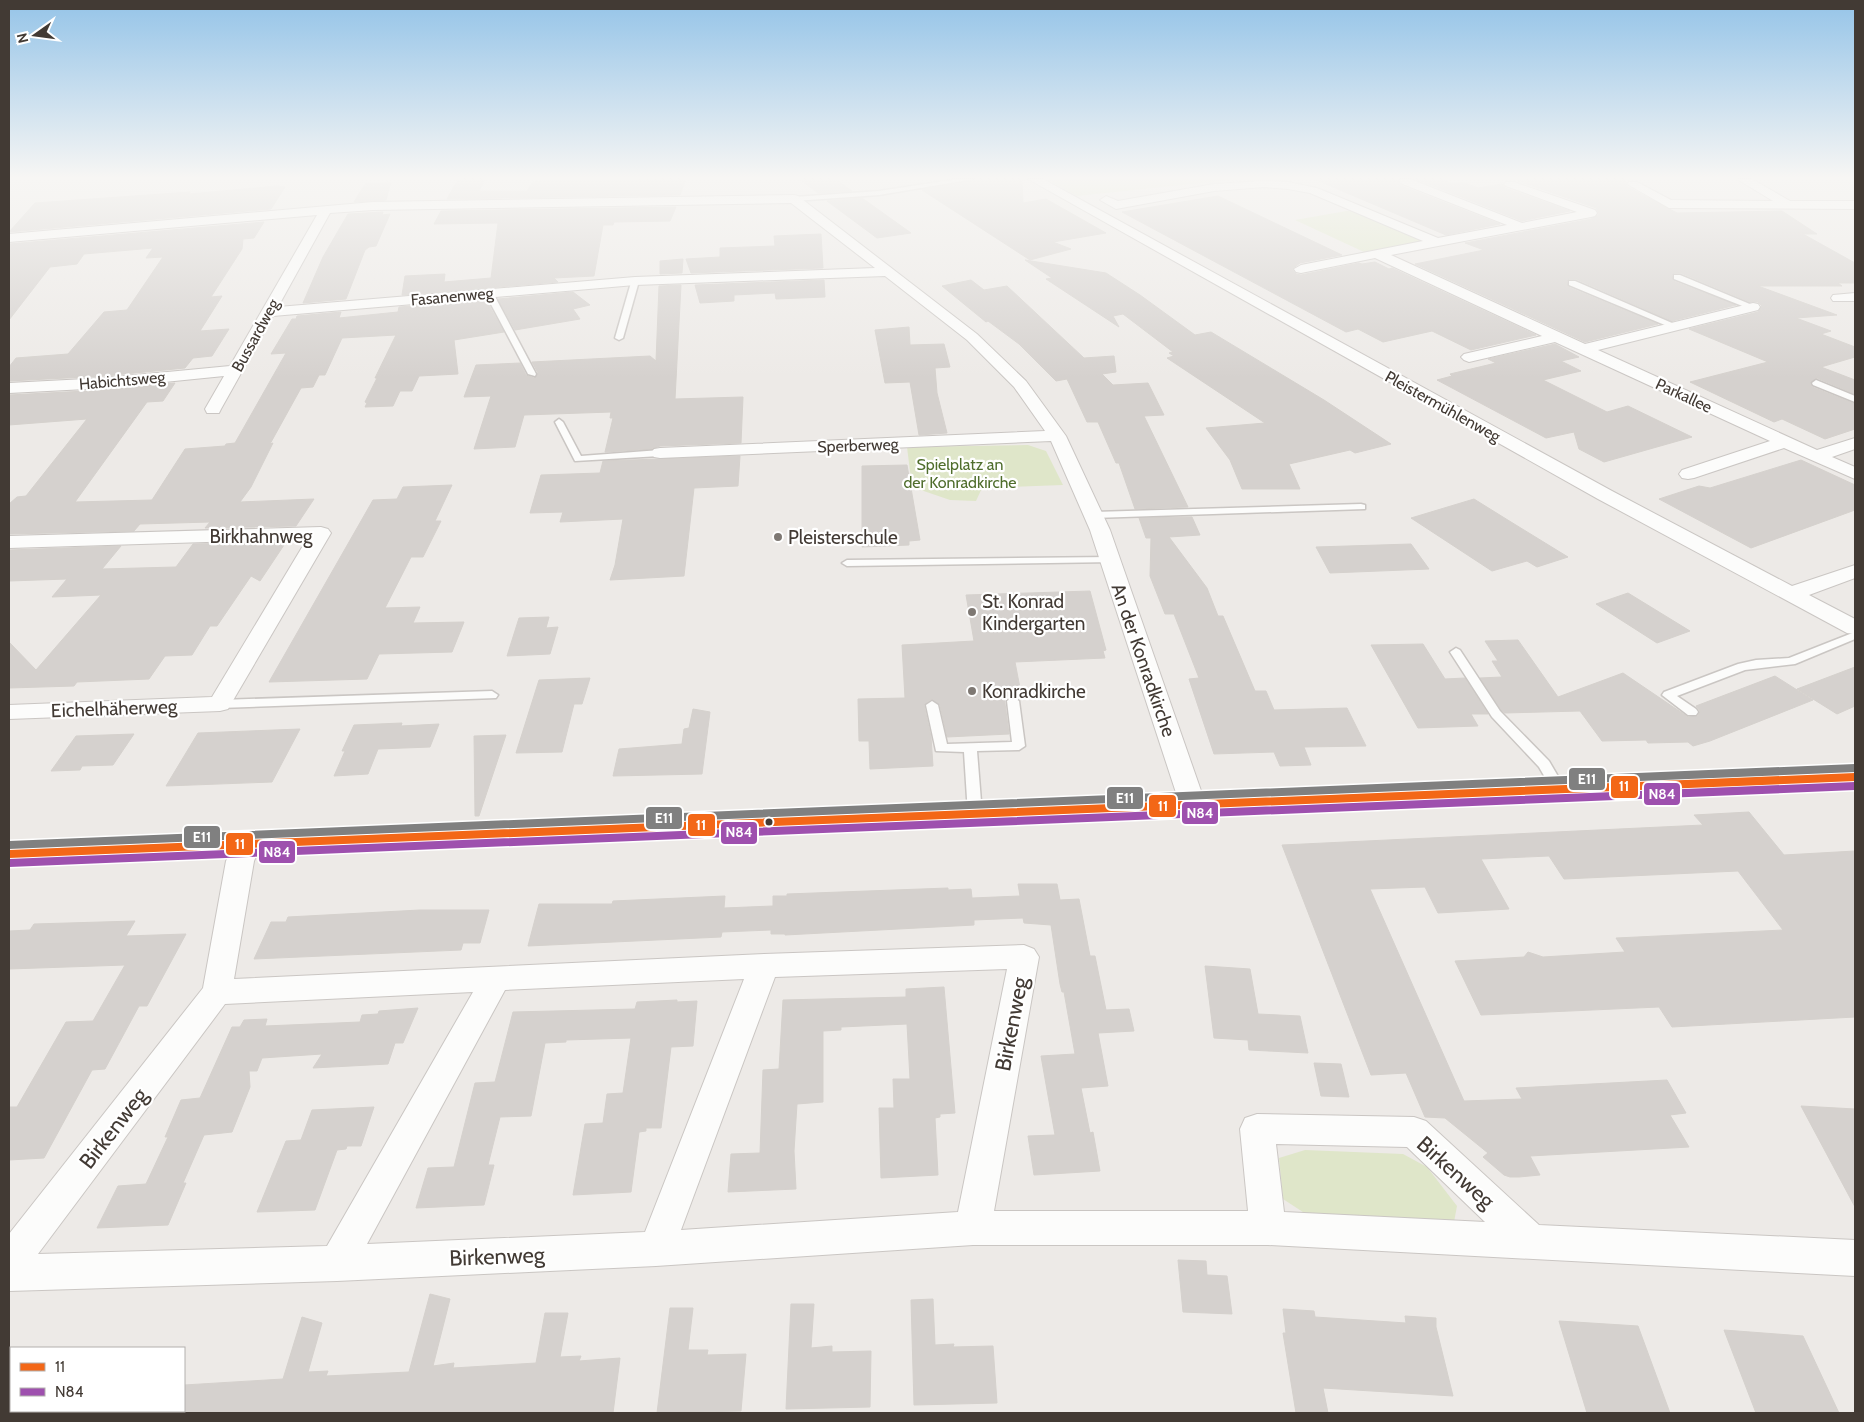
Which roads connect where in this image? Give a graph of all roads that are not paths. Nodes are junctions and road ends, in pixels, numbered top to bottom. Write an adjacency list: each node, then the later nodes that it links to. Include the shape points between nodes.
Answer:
1 (306, 245): 15 (street, Bussardweg)
2 (854, 245): 7 (street, An der Konradkirche)
3 (1154, 245): 41 (street, Pleistermühlenweg)
4 (1421, 245): 5 (street)
5 (1377, 254): 6 (street); 17 (street, Parkallee)
6 (1300, 269)
7 (888, 272): 9 (street, Fasanenweg); 28 (street, An der Konradkirche, via 972,338 1020,384)
8 (1677, 277): 14 (lane)
9 (635, 281): 11 (street, Fasanenweg); 18 (lane)
10 (1572, 283): 16 (lane)
11 (489, 293): 15 (street, Fasanenweg); 22 (lane)
12 (1855, 297): 13 (street)
13 (1838, 298)
14 (1753, 307): 16 (street)
15 (268, 312): 21 (street, Bussardweg)
16 (1675, 326): 19 (street)
17 (1556, 337): 19 (street, Parkallee); 20 (street)
18 (619, 338)
19 (1584, 349): 29 (street, Parkallee)
20 (1469, 357)
21 (235, 370): 24 (street, Habichtsweg, via 105,383); 26 (street, Bussardweg)
22 (532, 374)
23 (1816, 383): 25 (lane)
24 (9, 388)
25 (1855, 399)
26 (213, 410)
27 (559, 422): 31 (lane, via 578,459)
28 (1057, 436): 31 (street, Sperberweg); 36 (street, An der Konradkirche)
29 (1785, 442): 32 (street, Parkallee); 33 (street)
30 (1855, 443): 32 (street)
31 (660, 454)
32 (1816, 456): 34 (street, Parkallee)
33 (1688, 474)
34 (1855, 474)
35 (1362, 507): 36 (lane)
36 (1094, 515): 38 (street, An der Konradkirche)
37 (9, 542): 47 (street, Birkhahnweg, via 321,533)
38 (1110, 560): 39 (lane); 54 (street, An der Konradkirche)
39 (847, 562)
40 (1855, 571): 41 (street)
41 (1791, 594): 42 (street, Pleistermühlenweg)
42 (1855, 628)
43 (1855, 636): 50 (lane, via 1791,661 1742,667 1668,695)
44 (1456, 652): 53 (lane, via 1496,714 1544,764)
45 (492, 695): 47 (lane)
46 (1012, 701): 51 (lane, via 1019,746)
47 (220, 704): 49 (street, Eichelhäherweg)
48 (932, 705): 51 (lane, via 941,748)
49 (9, 712)
50 (1692, 712)
51 (970, 747): 55 (lane)
52 (1855, 777): 53 (street)
53 (1559, 790): 54 (street)
54 (1193, 805): 55 (street)
55 (975, 814): 56 (street)
56 (248, 844): 57 (street); 60 (street, Birkenweg, via 240,861)
57 (9, 854)
58 (764, 966): 59 (street, Birkenweg); 61 (street, Birkenweg, via 1024,957); 64 (street)
59 (496, 978): 60 (street, Birkenweg); 66 (street)
60 (217, 992): 67 (street, Birkenweg)
61 (973, 1228): 62 (street, Birkenweg); 64 (street, Birkenweg)
62 (1268, 1228): 63 (street, Birkenweg); 63 (street, Birkenweg, via 1257,1129 1414,1132)
63 (1532, 1242): 65 (street, Birkenweg)
64 (656, 1249): 66 (street, Birkenweg)
65 (1855, 1258)
66 (337, 1262): 68 (street, Birkenweg)
67 (9, 1263)
68 (9, 1273)

